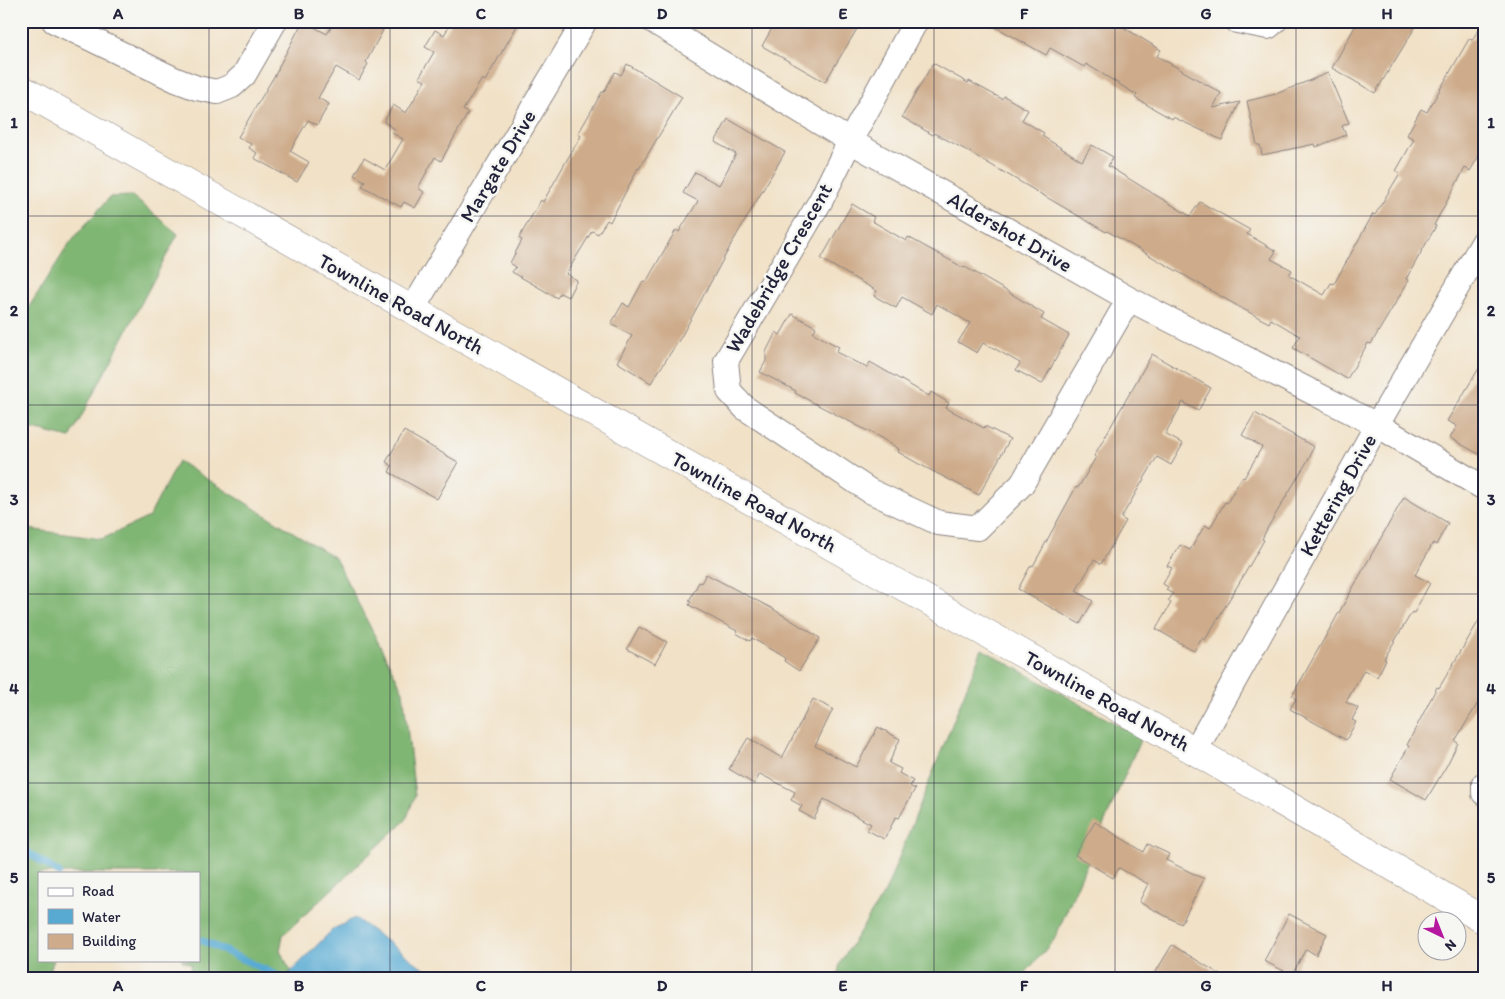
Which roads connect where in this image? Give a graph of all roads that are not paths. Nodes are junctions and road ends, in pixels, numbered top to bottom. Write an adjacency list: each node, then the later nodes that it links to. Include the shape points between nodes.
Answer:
1 (54, 21): 2 (street, via 176,80 217,92 244,76)
2 (275, 21)
3 (585, 21): 12 (street, Margate Drive)
4 (653, 21): 9 (street, Aldershot Drive)
5 (916, 21): 9 (street, Wadebridge Crescent)
6 (1237, 21): 7 (street, via 1268,27)
7 (1275, 21)
8 (21, 89): 12 (main road, Townline Road North)
9 (850, 141): 11 (street, Aldershot Drive); 11 (street, Wadebridge Crescent, via 821,200 726,360 729,391 745,408 870,491 939,523 978,528 1022,484)
10 (1484, 242): 13 (street, Kettering Drive)
11 (1129, 300): 13 (street, Aldershot Drive)
12 (412, 310): 15 (main road, Townline Road North)
13 (1378, 425): 14 (street, Aldershot Drive); 15 (street, Kettering Drive)
14 (1484, 488)
15 (1195, 751): 18 (main road, Townline Road North)
16 (1484, 784): 17 (street)
17 (1484, 793)
18 (1484, 920)

